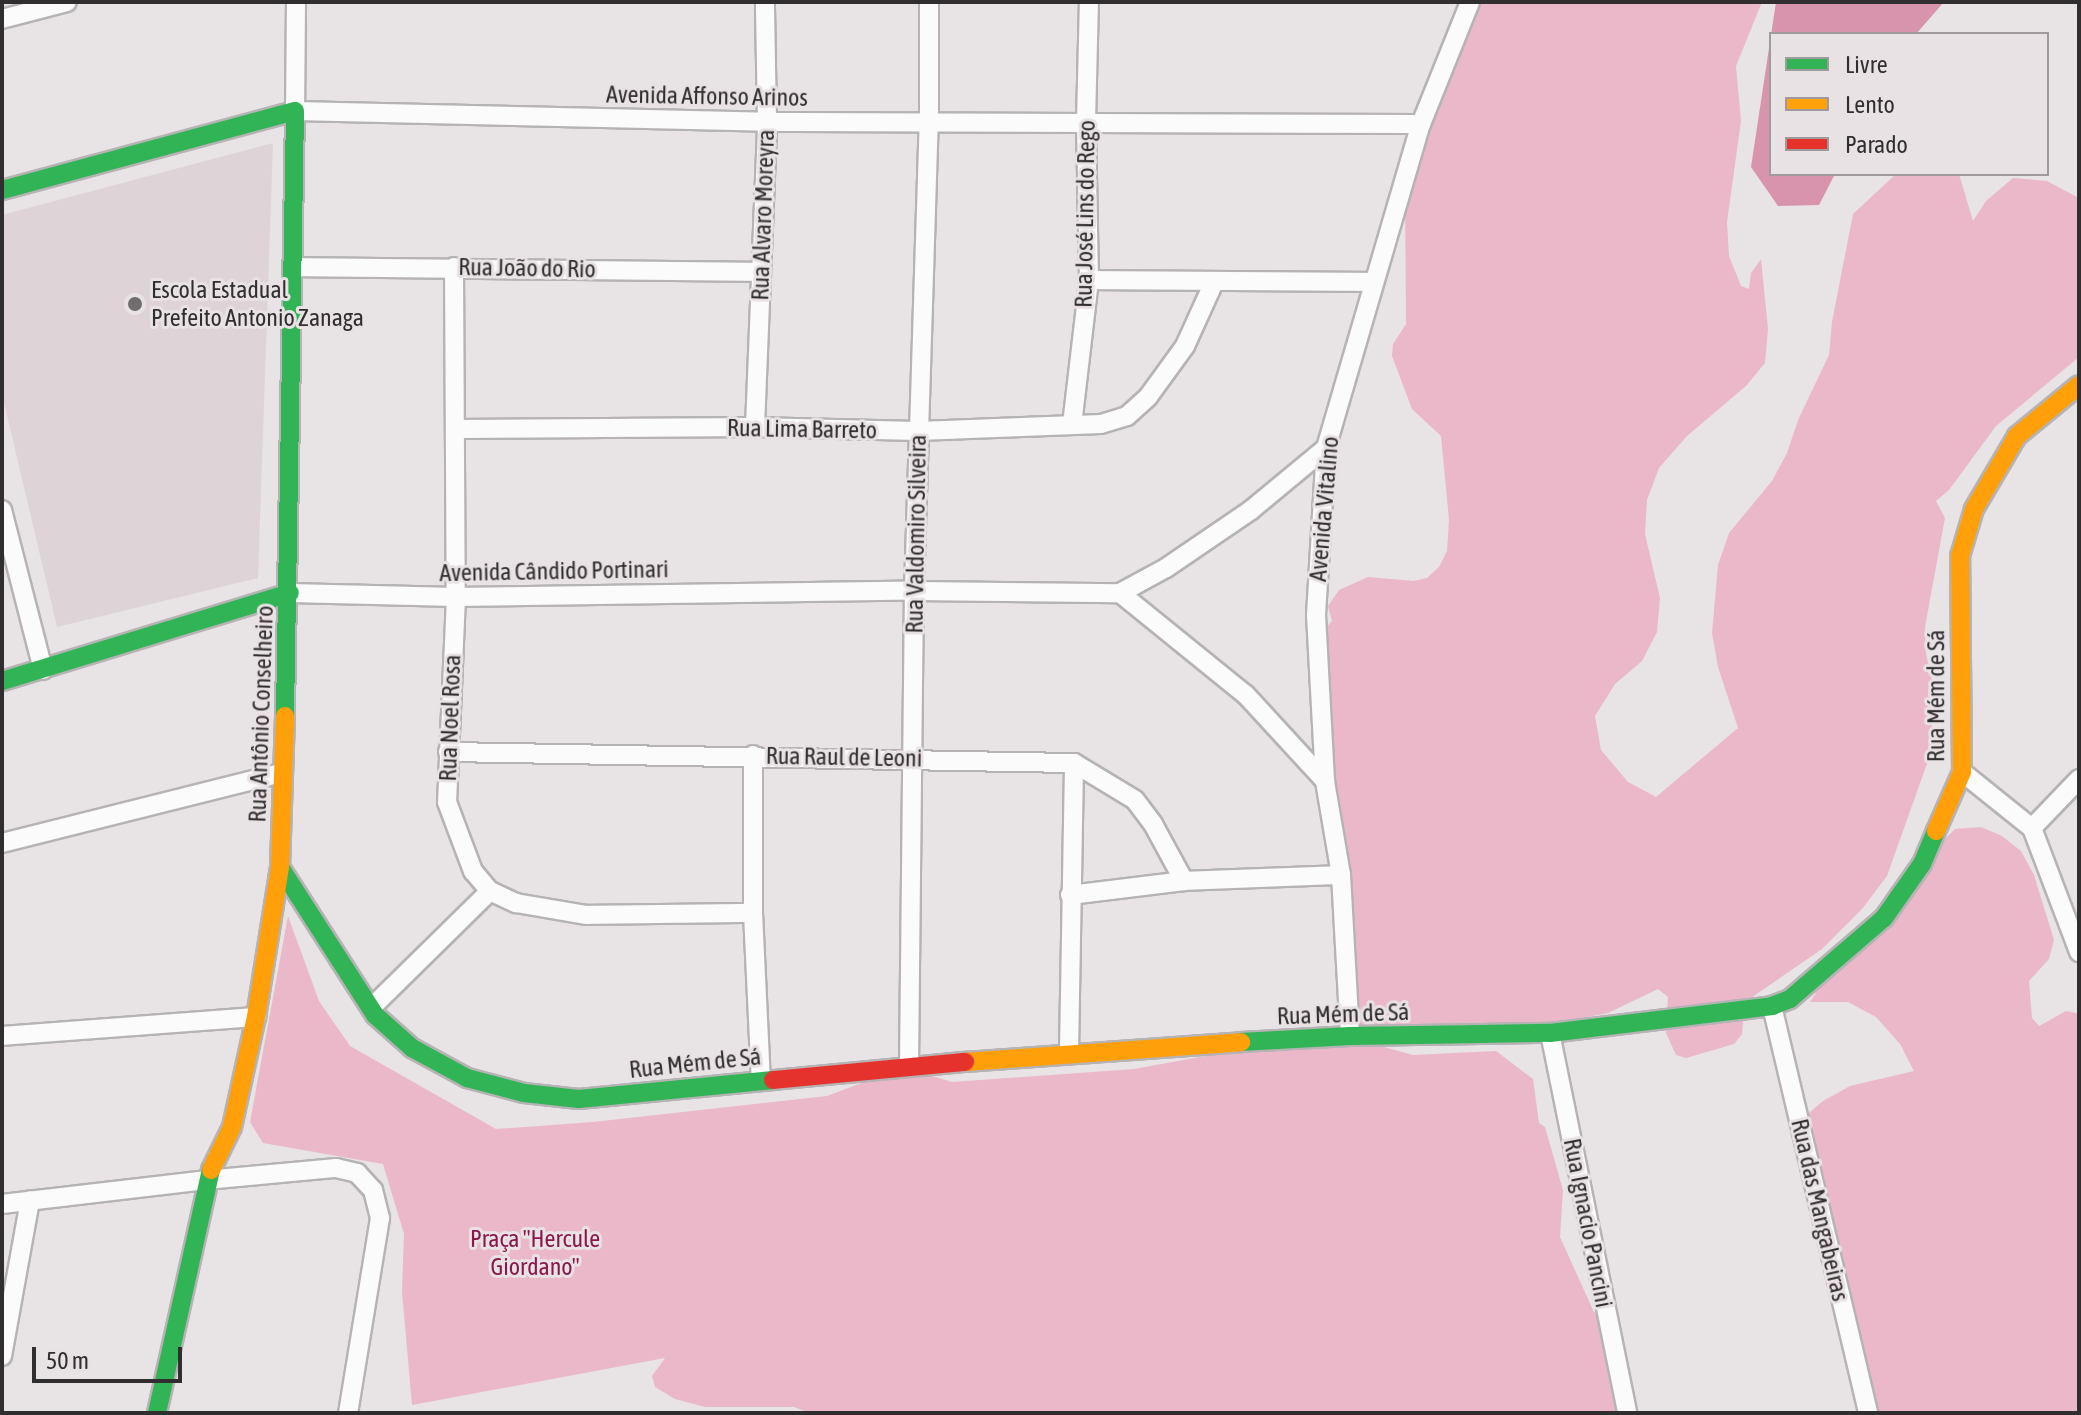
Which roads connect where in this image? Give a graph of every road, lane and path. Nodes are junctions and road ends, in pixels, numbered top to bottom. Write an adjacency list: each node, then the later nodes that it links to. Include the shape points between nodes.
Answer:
1 (67, 2): 7 (street)
2 (296, 2): 8 (street, Rua Antônio Conselheiro)
3 (765, 2): 10 (street, Rua Alvaro Moreyra)
4 (929, 2): 9 (street, Rua Valdomiro Silveira)
5 (1089, 2): 11 (street, Rua José Lins do Rego)
6 (1470, 2): 12 (street, Avenida Vitalino)
7 (2, 19)
8 (295, 111): 10 (street, Avenida Affonso Arinos); 13 (street, Avenida Affonso Arinos); 14 (street, Rua Antônio Conselheiro)
9 (929, 120): 10 (street, Avenida Affonso Arinos); 11 (street, Avenida Affonso Arinos); 24 (street, Rua Valdomiro Silveira)
10 (767, 122): 16 (street, Rua Alvaro Moreyra)
11 (1086, 122): 12 (street, Avenida Affonso Arinos); 17 (street, Rua José Lins do Rego)
12 (1421, 124): 19 (street, Avenida Vitalino)
13 (2, 190)
14 (293, 267): 15 (street, Rua João do Rio); 28 (street, Rua Antônio Conselheiro)
15 (454, 267): 16 (street, Rua João do Rio); 23 (street, Rua Noel Rosa)
16 (761, 272): 22 (street, Rua Alvaro Moreyra)
17 (1089, 280): 18 (street); 21 (street, Rua José Lins do Rego)
18 (1214, 282): 19 (street); 21 (street, Rua Lima Barreto, via 1185,346 1148,397 1127,416)
19 (1373, 282): 25 (street, Avenida Vitalino)
20 (2079, 385): 37 (street, Rua Mém de Sá, via 2017,436 1971,520 1960,556)
21 (1072, 425): 24 (street, Rua Lima Barreto)
22 (755, 427): 23 (street, Rua Lima Barreto); 24 (street, Rua Lima Barreto)
23 (457, 429): 30 (street, Rua Noel Rosa)
24 (917, 431): 27 (street, Rua Valdomiro Silveira)
25 (1326, 448): 29 (street, Avenida Cândido Portinari, via 1251,510); 40 (street, Avenida Vitalino, via 1316,615)
26 (2, 510): 31 (street)
27 (914, 591): 29 (street, Avenida Cândido Portinari); 30 (street, Avenida Cândido Portinari); 35 (street, Rua Valdomiro Silveira)
28 (290, 593): 30 (street, Avenida Cândido Portinari); 31 (street, Avenida Cândido Portinari); 38 (street, Rua Antônio Conselheiro)
29 (1120, 593): 40 (street, via 1246,695)
30 (456, 597): 33 (street, Rua Noel Rosa)
31 (43, 670): 32 (street, Avenida Cândido Portinari)
32 (2, 681)
33 (448, 752): 34 (street, Rua Raul de Leoni); 46 (street, Rua Noel Rosa, via 447,802 473,871)
34 (753, 755): 35 (street, Rua Raul de Leoni); 48 (street)
35 (913, 758): 36 (street, Rua Raul de Leoni); 57 (street, Rua Valdomiro Silveira)
36 (1074, 763): 45 (street, Rua Raul de Leoni, via 1135,800); 47 (street)
37 (1962, 772): 41 (street); 50 (street, Rua Mém de Sá, via 1922,864 1884,918 1790,999)
38 (281, 773): 42 (street); 43 (street, Rua Antônio Conselheiro)
39 (2079, 779): 41 (street)
40 (1325, 781): 44 (street, Avenida Vitalino)
41 (2032, 828): 49 (street)
42 (2, 843)
43 (280, 867): 51 (street, Rua Mém de Sá); 52 (street, Rua Antônio Conselheiro)
44 (1341, 875): 45 (street); 55 (street, Avenida Vitalino)
45 (1184, 881): 47 (street)
46 (490, 891): 48 (street, via 516,903 587,915); 51 (street)
47 (1070, 895): 56 (street)
48 (753, 913): 58 (street)
49 (2079, 952)
50 (1772, 1006): 53 (street, Rua Mém de Sá); 66 (street, Rua das Mangabeiras)
51 (371, 1008): 58 (street, Rua Mém de Sá, via 412,1048 467,1078 524,1093 579,1099)
52 (256, 1017): 54 (street); 59 (street, Rua Antônio Conselheiro, via 232,1127)
53 (1550, 1033): 55 (street, Rua Mém de Sá); 65 (street, Rua Ignacio Pancini)
54 (2, 1036)
55 (1350, 1036): 56 (street, Rua Mém de Sá)
56 (1069, 1052): 57 (street, Rua Mém de Sá)
57 (909, 1066): 58 (street, Rua Mém de Sá)
58 (761, 1080)
59 (206, 1180): 60 (street); 63 (street, Rua Antônio Conselheiro); 64 (street, via 336,1168 357,1173 373,1190 380,1218 376,1260)
60 (30, 1201): 61 (street); 62 (street)
61 (2, 1204)
62 (2, 1356)
63 (157, 1413)
64 (348, 1413)
65 (1627, 1413)
66 (1868, 1413)

